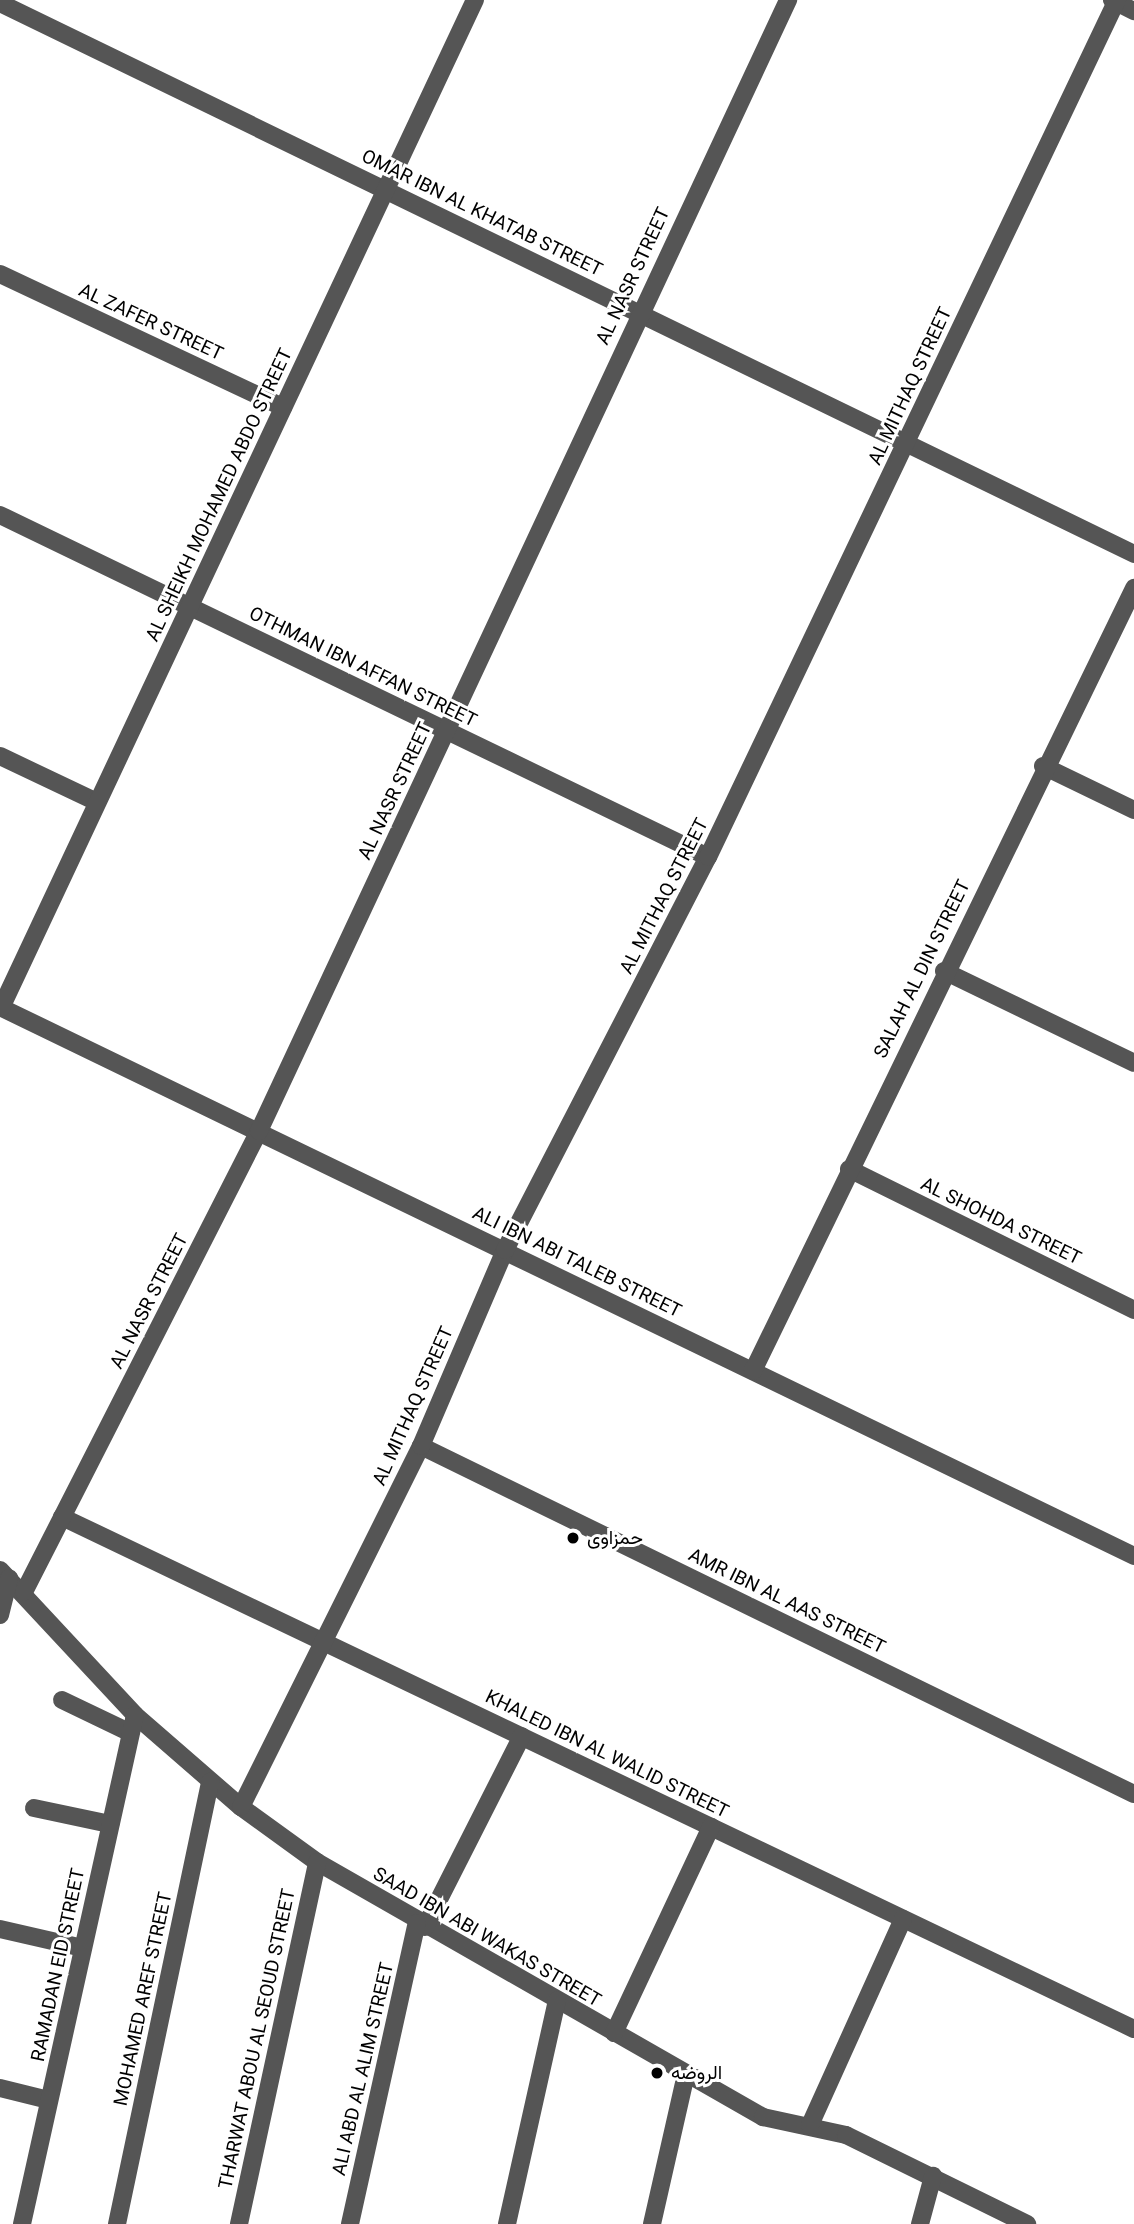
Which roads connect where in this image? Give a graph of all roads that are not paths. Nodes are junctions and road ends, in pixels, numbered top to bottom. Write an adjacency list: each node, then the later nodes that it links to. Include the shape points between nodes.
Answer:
1 (475, 0): 6 (street, AL SHEIKH MOHAMED ABDO STREET)
2 (788, 0): 8 (street, AL NASR STREET)
3 (1115, 1): 5 (street); 10 (street, AL MITHAQ STREET)
4 (0, 3): 6 (street, OMAR IBN AL KHATAB STREET)
5 (1134, 10)
6 (385, 190): 8 (street, OMAR IBN AL KHATAB STREET); 9 (street, AL SHEIKH MOHAMED ABDO STREET)
7 (0, 274): 9 (street, AL ZAFER STREET)
8 (639, 313): 10 (street, OMAR IBN AL KHATAB STREET); 15 (street, AL NASR STREET)
9 (283, 407): 14 (street, AL SHEIKH MOHAMED ABDO STREET)
10 (906, 443): 12 (street, OMAR IBN AL KHATAB STREET); 20 (street, AL MITHAQ STREET)
11 (0, 515): 14 (street, OTHMAN IBN AFFAN STREET)
12 (1134, 554)
13 (1134, 587): 17 (street, SALAH AL DIN STREET)
14 (190, 607): 15 (street, OTHMAN IBN AFFAN STREET); 18 (street, AL SHEIKH MOHAMED ABDO STREET)
15 (446, 731): 20 (street, OTHMAN IBN AFFAN STREET); 24 (street, AL NASR STREET)
16 (0, 756): 18 (street)
17 (1043, 765): 19 (street); 21 (street, SALAH AL DIN STREET)
18 (97, 802): 22 (street, AL SHEIKH MOHAMED ABDO STREET)
19 (1134, 810)
20 (708, 858): 26 (street, AL MITHAQ STREET)
21 (944, 971): 23 (street); 25 (street, SALAH AL DIN STREET)
22 (0, 1008): 24 (street, ALI IBN ABI TALEB STREET)
23 (1134, 1063)
24 (259, 1130): 26 (street, ALI IBN ABI TALEB STREET); 30 (street, AL NASR STREET)
25 (849, 1169): 27 (street, AL SHOHDA STREET); 28 (street, SALAH AL DIN STREET)
26 (505, 1250): 28 (street, ALI IBN ABI TALEB STREET); 29 (street, AL MITHAQ STREET)
27 (1134, 1310)
28 (753, 1371): 31 (street, ALI IBN ABI TALEB STREET)
29 (421, 1446): 35 (street, AL MITHAQ STREET); 41 (street, AMR IBN AL AAS STREET)
30 (62, 1517): 33 (street, AL NASR STREET); 35 (street, KHALED IBN AL WALID STREET)
31 (1134, 1556)
32 (5, 1574): 33 (street, SAAD IBN ABI WAKAS STREET); 34 (street)
33 (24, 1592): 37 (street, SAAD IBN ABI WAKAS STREET)
34 (0, 1615)
35 (323, 1642): 39 (street, KHALED IBN AL WALID STREET); 43 (street, AL MITHAQ STREET)
36 (62, 1700): 38 (street)
37 (135, 1714): 38 (street, RAMADAN EID STREET); 40 (street, SAAD IBN ABI WAKAS STREET)
38 (131, 1733): 44 (street, RAMADAN EID STREET)
39 (522, 1736): 45 (street, KHALED IBN AL WALID STREET); 48 (street, ALI ABD AL ALIM STREET)
40 (210, 1782): 43 (street, SAAD IBN ABI WAKAS STREET); 60 (street, MOHAMED AREF STREET)
41 (1134, 1794)
42 (33, 1808): 44 (street)
43 (241, 1808): 46 (street, SAAD IBN ABI WAKAS STREET)
44 (110, 1824): 50 (street, RAMADAN EID STREET)
45 (711, 1827): 47 (street, KHALED IBN AL WALID STREET); 53 (street)
46 (317, 1862): 48 (street, SAAD IBN ABI WAKAS STREET); 61 (street, THARWAT ABOU AL SEOUD STREET)
47 (903, 1919): 52 (street, KHALED IBN AL WALID STREET); 57 (street)
48 (421, 1925): 51 (street, SAAD IBN ABI WAKAS STREET); 62 (street, ALI ABD AL ALIM STREET)
49 (0, 1929): 50 (street)
50 (83, 1948): 56 (street, RAMADAN EID STREET)
51 (557, 2001): 53 (street, SAAD IBN ABI WAKAS STREET); 63 (street)
52 (1134, 2029)
53 (614, 2033): 54 (street, SAAD IBN ABI WAKAS STREET)
54 (686, 2074): 57 (street, SAAD IBN ABI WAKAS STREET, via 778,2124); 64 (street)
55 (0, 2088): 56 (street)
56 (50, 2100): 59 (street, RAMADAN EID STREET)
57 (810, 2125): 58 (street, SAAD IBN ABI WAKAS STREET, via 855,2138)
58 (933, 2176): 65 (street); 66 (street, SAAD IBN ABI WAKAS STREET)
59 (22, 2224)
60 (117, 2224)
61 (239, 2224)
62 (350, 2224)
63 (507, 2224)
64 (652, 2224)
65 (920, 2224)
66 (1027, 2224)

